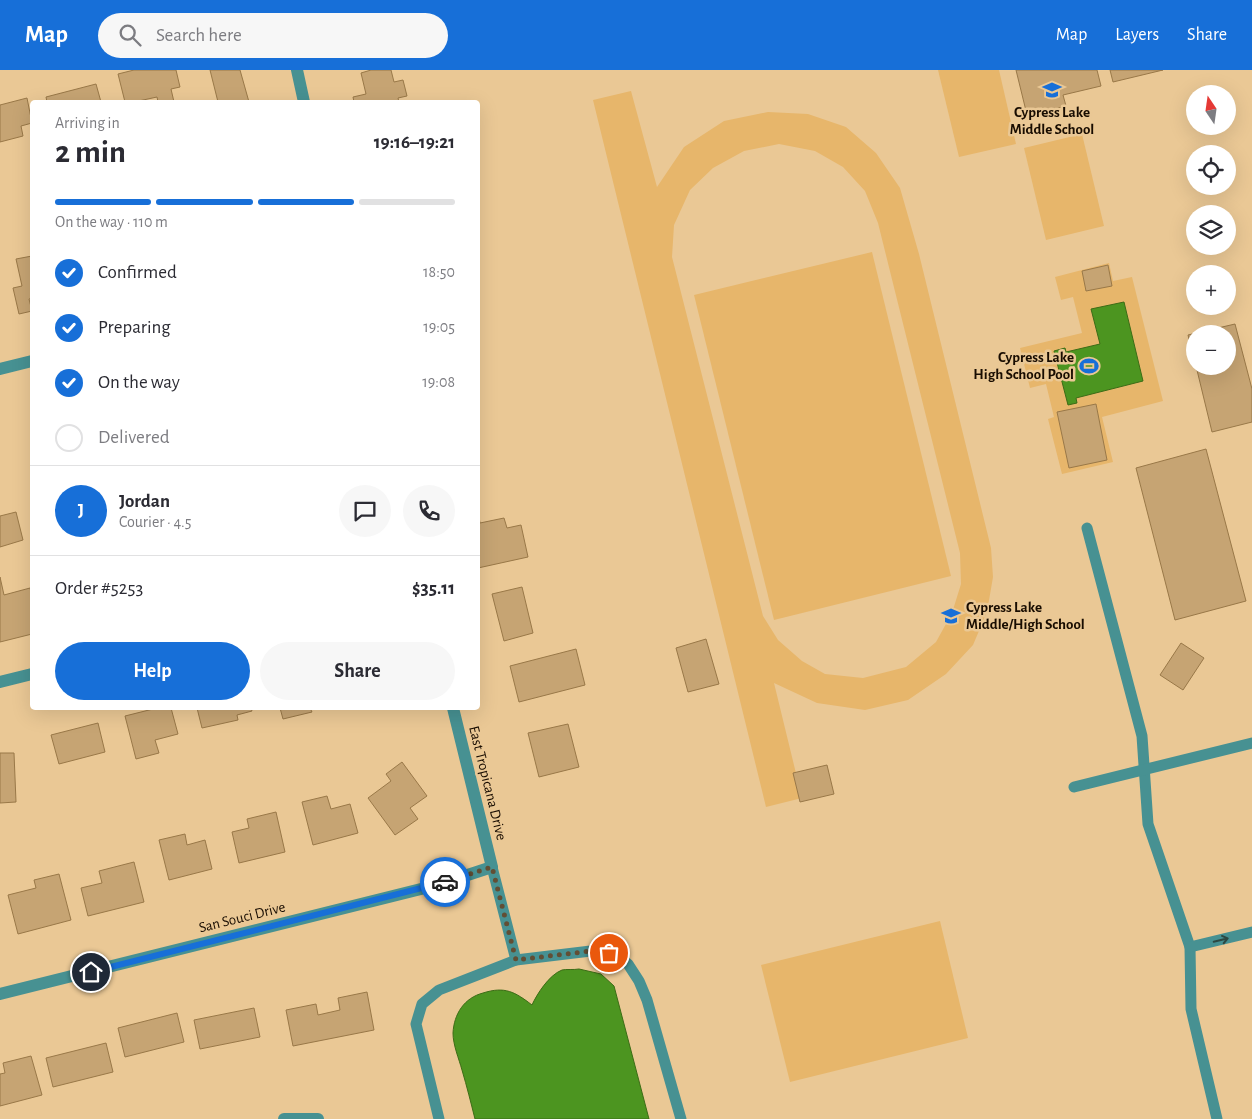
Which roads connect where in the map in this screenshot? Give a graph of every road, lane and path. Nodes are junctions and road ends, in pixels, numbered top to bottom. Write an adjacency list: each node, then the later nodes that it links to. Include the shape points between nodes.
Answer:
1 (297, 70): 2 (street)
2 (304, 100)
3 (30, 361): 4 (street)
4 (0, 369)
5 (1087, 528): 10 (lane, via 1142,736)
6 (30, 674): 7 (street)
7 (0, 682)
8 (453, 710): 12 (street, East Tropicana Drive)
9 (1252, 743): 10 (lane)
10 (1144, 769): 11 (lane); 14 (lane, via 1148,824)
11 (1074, 786)
12 (492, 867): 15 (lane); 16 (street, San Souci Drive, via 428,887)
13 (1252, 932): 14 (lane, one-way to 13)
14 (1190, 947): 21 (lane, via 1190,1009)
15 (516, 960): 19 (lane, via 439,990 422,1004 416,1024); 20 (lane, via 599,950 618,956 628,964 647,1000)
16 (0, 994)
17 (284, 1119): 18 (street)
18 (318, 1119)
19 (439, 1119)
20 (681, 1119)
21 (1217, 1119)

